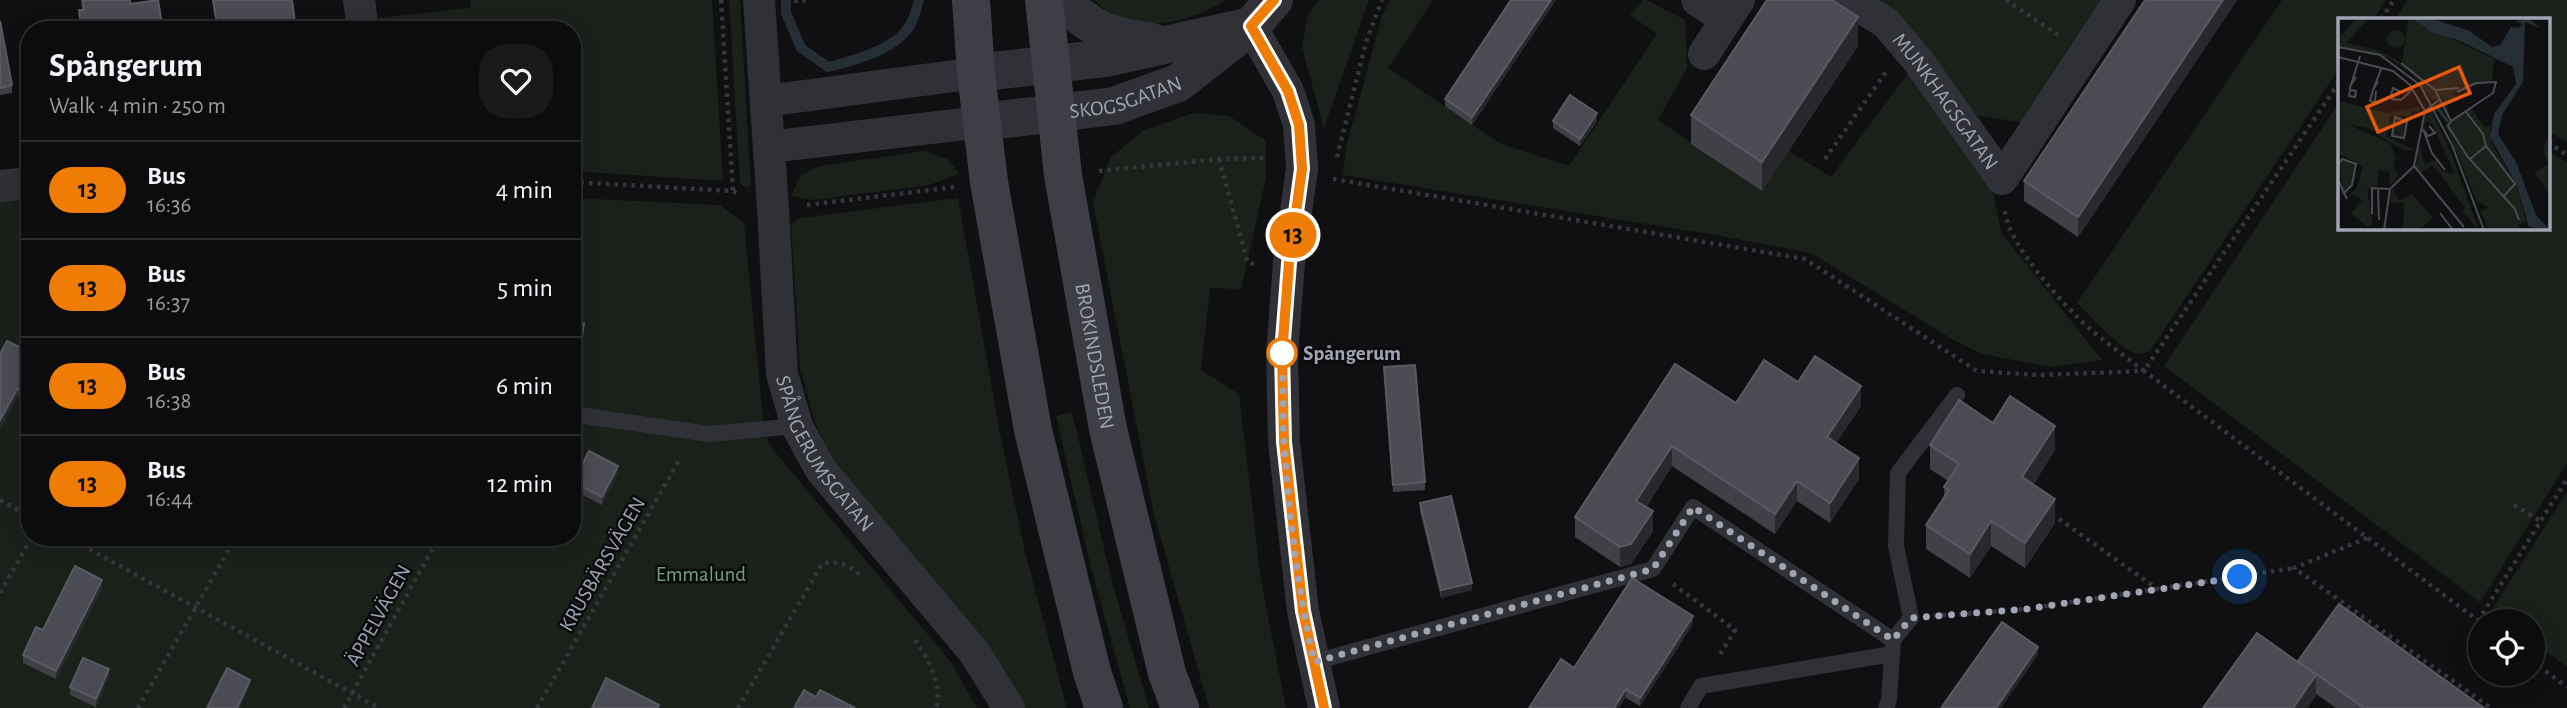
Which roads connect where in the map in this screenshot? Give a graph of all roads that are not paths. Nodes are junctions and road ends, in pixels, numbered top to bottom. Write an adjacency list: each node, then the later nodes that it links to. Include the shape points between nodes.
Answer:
1 (359, 0): 11 (street)
2 (759, 0): 16 (street, SPÅNGERUMSGATAN)
3 (971, 0): 15 (main road)
4 (1044, 0): 14 (main road, BROKINDSLEDEN)
5 (1060, 0): 12 (street, via 1090,25 1115,37)
6 (1697, 0): 9 (street)
7 (1849, 0): 8 (street, MUNKHAGSGATAN, via 1886,23 2002,179)
8 (2120, 0)
9 (1733, 9): 13 (street)
10 (1263, 13): 12 (street, SKOGSGATAN); 17 (street, SKOGSGATAN, via 1178,83 1114,106); 26 (street, via 1299,125 1302,169 1282,353 1284,442 1293,539)
11 (362, 21)
12 (1165, 44): 14 (street, SKOGSGATAN)
13 (1704, 54)
14 (1051, 65): 15 (street, SKOGSGATAN); 17 (main road, BROKINDSLEDEN)
15 (976, 73): 16 (street); 18 (main road)
16 (766, 101): 19 (street, SPÅNGERUMSGATAN)
17 (1056, 115): 18 (street, SKOGSGATAN); 29 (main road, BROKINDSLEDEN, via 1108,429 1167,673)
18 (981, 122): 19 (street); 28 (main road, via 1033,430)
19 (769, 147): 24 (street, SPÅNGERUMSGATAN, via 782,374)
20 (21, 184): 21 (street)
21 (0, 186)
22 (1957, 395): 25 (lane, via 1898,473 1896,546 1911,618)
23 (581, 415): 24 (lane, via 709,434)
24 (797, 426): 27 (street, SPÅNGERUMSGATAN, via 821,470 974,652)
25 (1893, 647): 26 (lane, via 1693,507 1653,569); 31 (lane, via 1701,686); 32 (lane)
26 (1314, 662): 30 (street)
27 (1009, 708)
28 (1104, 708)
29 (1180, 708)
30 (1324, 708)
31 (1688, 708)
32 (1886, 708)

